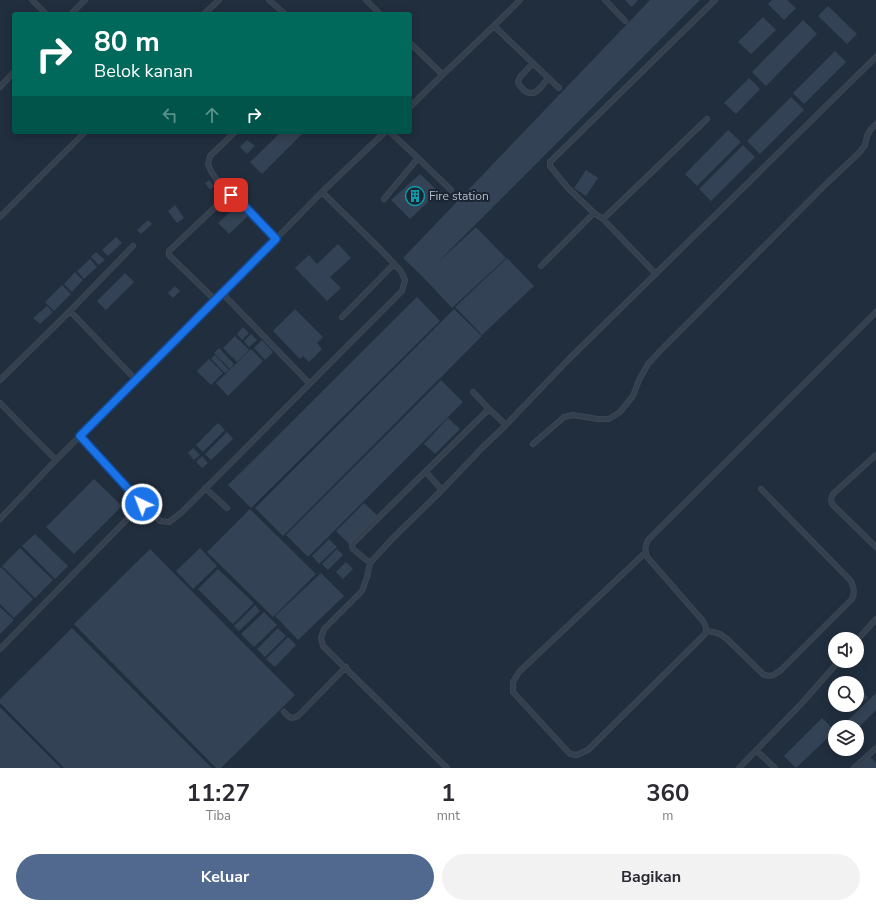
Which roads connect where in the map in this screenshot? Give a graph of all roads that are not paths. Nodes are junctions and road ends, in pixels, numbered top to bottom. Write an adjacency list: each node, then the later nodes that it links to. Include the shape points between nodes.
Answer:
1 (32, 0): 9 (lane)
2 (85, 0): 10 (lane)
3 (219, 0): 11 (lane)
4 (269, 0): 12 (lane)
5 (366, 0): 13 (lane)
6 (520, 0): 15 (lane)
7 (605, 0): 14 (lane)
8 (715, 0): 36 (lane, via 550,162 550,166 567,188)
9 (44, 12)
10 (73, 12)
11 (206, 12)
12 (283, 12)
13 (378, 12)
14 (625, 21)
15 (494, 26): 18 (lane); 20 (lane)
16 (412, 45): 20 (lane)
17 (876, 57): 43 (lane)
18 (533, 63): 21 (lane); 21 (lane, via 520,77 518,82 521,88 533,93)
19 (12, 74): 22 (lane)
20 (442, 74): 24 (lane)
21 (548, 78): 23 (lane)
22 (0, 87)
23 (559, 88)
24 (412, 105)
25 (707, 119): 38 (lane)
26 (876, 124): 57 (lane, via 860,152 648,364 633,396 620,412 609,419 573,415 564,417)
27 (83, 134): 37 (lane)
28 (233, 134): 34 (lane, via 210,156 208,164)
29 (383, 134): 33 (lane)
30 (392, 134): 31 (lane)
31 (418, 158): 32 (lane); 35 (lane)
32 (451, 190)
33 (322, 192): 39 (lane); 41 (lane)
34 (227, 196): 39 (lane, via 235,196); 45 (lane, via 169,251 169,255)
35 (384, 199)
36 (594, 212): 38 (lane); 42 (lane)
37 (0, 217)
38 (603, 219): 43 (lane)
39 (276, 239): 44 (lane)
40 (133, 246): 46 (lane)
41 (394, 264): 48 (lane); 51 (lane, via 405,280 402,290)
42 (541, 266)
43 (656, 274): 55 (lane)
44 (222, 294): 45 (lane); 51 (lane)
45 (216, 300): 50 (lane)
46 (70, 311): 49 (lane); 50 (lane)
47 (876, 312): 68 (lane, via 651,536)
48 (342, 317)
49 (0, 380)
50 (136, 380): 56 (lane)
51 (309, 383): 61 (lane)
52 (473, 392): 54 (lane)
53 (0, 403): 59 (lane)
54 (489, 409): 55 (lane); 60 (lane)
55 (506, 425): 63 (lane)
56 (80, 436): 59 (lane); 64 (lane)
57 (533, 444)
58 (876, 456): 67 (lane, via 833,494 831,499 832,504)
59 (56, 460): 66 (lane)
60 (426, 472): 63 (lane); 69 (lane, via 353,543 353,549)
61 (205, 488): 64 (lane, via 169,522 160,521); 65 (lane)
62 (761, 488): 71 (lane, via 851,581 854,593 852,598 775,675 764,675 727,639 720,634)
63 (442, 490): 69 (lane)
64 (142, 504): 73 (lane)
65 (227, 508)
66 (0, 518)
67 (876, 547)
68 (645, 553): 71 (lane, via 706,625); 71 (lane, via 519,672 513,682 513,692 570,754 578,755 588,750)
69 (370, 563): 74 (lane, via 362,591 324,630 321,638 323,646)
70 (876, 619): 72 (lane)
71 (706, 631)
72 (864, 632)
73 (0, 649)
74 (346, 667): 76 (lane, via 298,716 290,717); 79 (lane)
75 (833, 668): 78 (lane)
76 (284, 712)
77 (876, 748): 82 (lane)
78 (756, 750): 80 (lane); 81 (lane)
79 (447, 768)
80 (739, 768)
81 (775, 768)
82 (854, 768)

